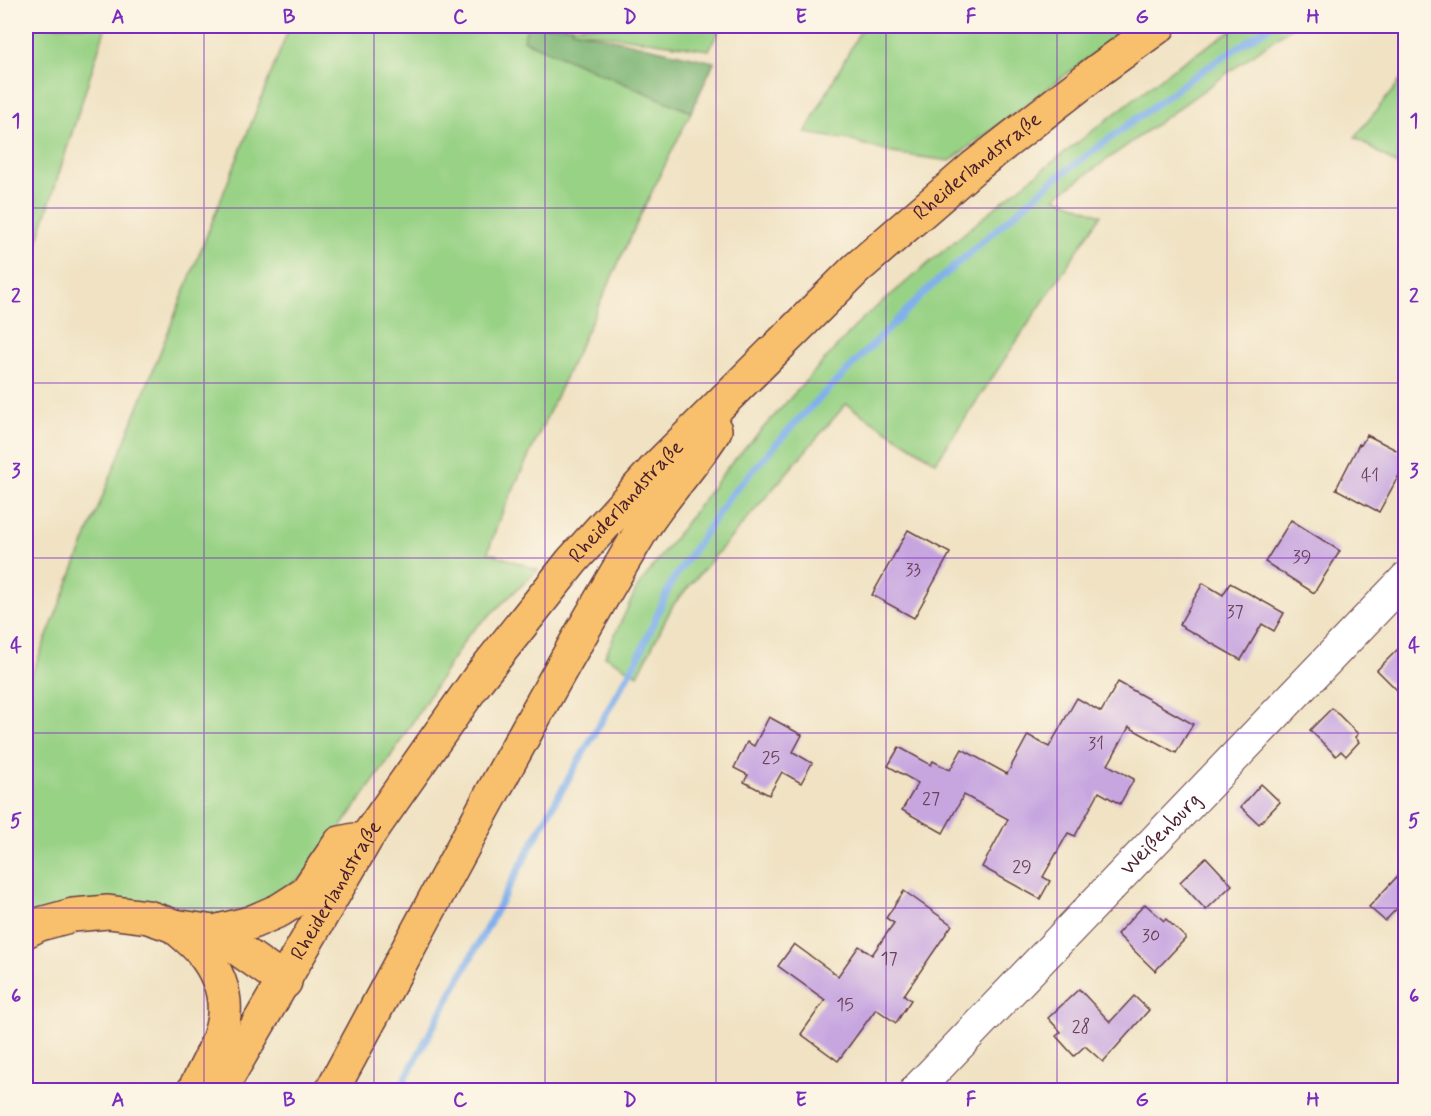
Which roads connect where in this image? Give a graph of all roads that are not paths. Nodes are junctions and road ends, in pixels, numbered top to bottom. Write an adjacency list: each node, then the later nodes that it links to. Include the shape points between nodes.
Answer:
1 (1159, 26): 2 (main road, Rheiderlandstraße, via 974,166 856,269)
2 (743, 382): 4 (main road, Rheiderlandstraße, via 656,468 572,561 478,679); 11 (main road, via 705,446 642,529 574,644)
3 (1406, 578): 12 (street, Weißenburg)
4 (367, 837): 7 (main road, via 340,843 305,894 280,910); 8 (main road, Rheiderlandstraße)
5 (174, 926): 6 (main road, via 148,917 108,912 73,915); 7 (main road); 9 (main road, via 201,951 216,974 225,1001 224,1024)
6 (26, 931)
7 (214, 932): 8 (main road)
8 (285, 982): 10 (main road, Rheiderlandstraße)
9 (194, 1090)
10 (220, 1090)
11 (332, 1090)
12 (916, 1090)

